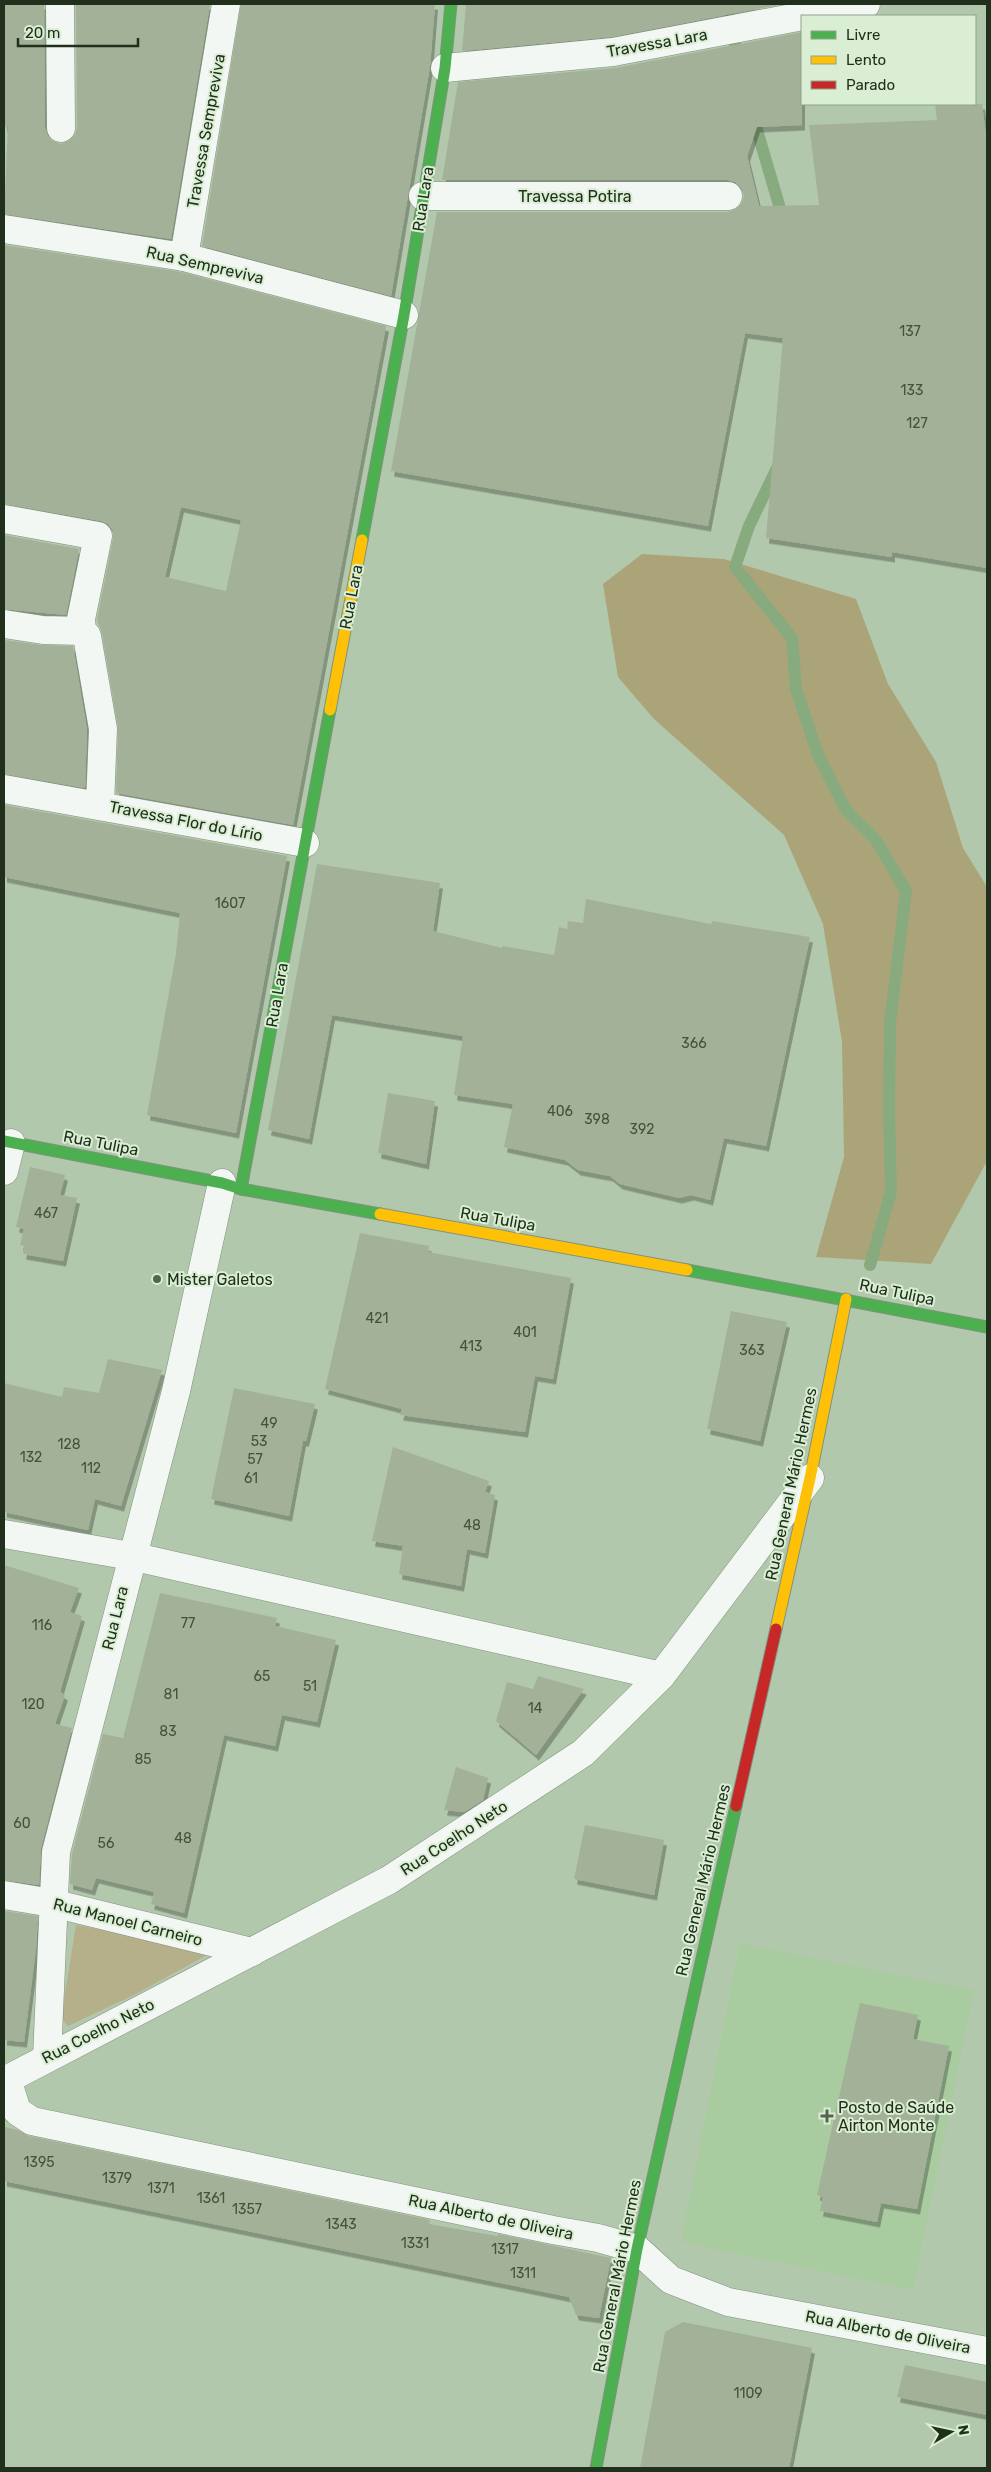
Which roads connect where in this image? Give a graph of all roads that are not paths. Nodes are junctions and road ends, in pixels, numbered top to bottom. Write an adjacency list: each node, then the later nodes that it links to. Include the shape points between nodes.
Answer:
1 (60, 4): 8 (street)
2 (226, 4): 12 (street, Travessa Sempreviva)
3 (451, 4): 7 (street, Rua Lara)
4 (866, 4): 5 (street, Travessa Lara)
5 (811, 15)
6 (801, 17): 7 (street, Travessa Lara, via 613,52)
7 (445, 68): 9 (street, Rua Lara)
8 (61, 128)
9 (423, 196): 10 (street, Travessa Potira); 13 (street, Rua Lara)
10 (728, 196)
11 (4, 229): 12 (street, Rua Sempreviva)
12 (184, 257): 13 (street, Rua Sempreviva)
13 (404, 314): 19 (street, Rua Lara)
14 (4, 519): 16 (street, Travessa Flor do Lírio, via 98,536 81,619)
15 (4, 624): 16 (street)
16 (82, 631): 18 (street, Travessa Flor do Lírio, via 87,636 103,729)
17 (4, 788): 18 (street)
18 (100, 805): 19 (street, Travessa Flor do Lírio)
19 (305, 844): 22 (street, Rua Lara)
20 (7, 1142): 21 (street); 22 (street, Rua Tulipa)
21 (4, 1171)
22 (232, 1186): 23 (street, Rua Tulipa); 27 (street, Rua Lara)
23 (846, 1299): 24 (street, Rua Tulipa); 25 (street, Rua General Mário Hermes)
24 (987, 1328)
25 (810, 1478): 28 (street, Rua Coelho Neto); 34 (street, Rua General Mário Hermes)
26 (4, 1534): 27 (street)
27 (131, 1556): 28 (street); 30 (street, Rua Lara, via 56,1852)
28 (661, 1676): 31 (street, Rua Coelho Neto, via 584,1753 388,1880)
29 (4, 1896): 30 (street, Rua Manoel Carneiro)
30 (52, 1903): 31 (street, Rua Manoel Carneiro); 32 (street, Rua Lara)
31 (252, 1952): 32 (street, Rua Coelho Neto)
32 (47, 2058): 33 (street, Rua Coelho Neto)
33 (5, 2080): 34 (street, Rua Alberto de Oliveira, via 17,2111 32,2121 598,2238)
34 (637, 2249): 35 (street, Rua Alberto de Oliveira, via 671,2280 728,2302); 36 (street, Rua General Mário Hermes)
35 (987, 2351)
36 (596, 2468)

